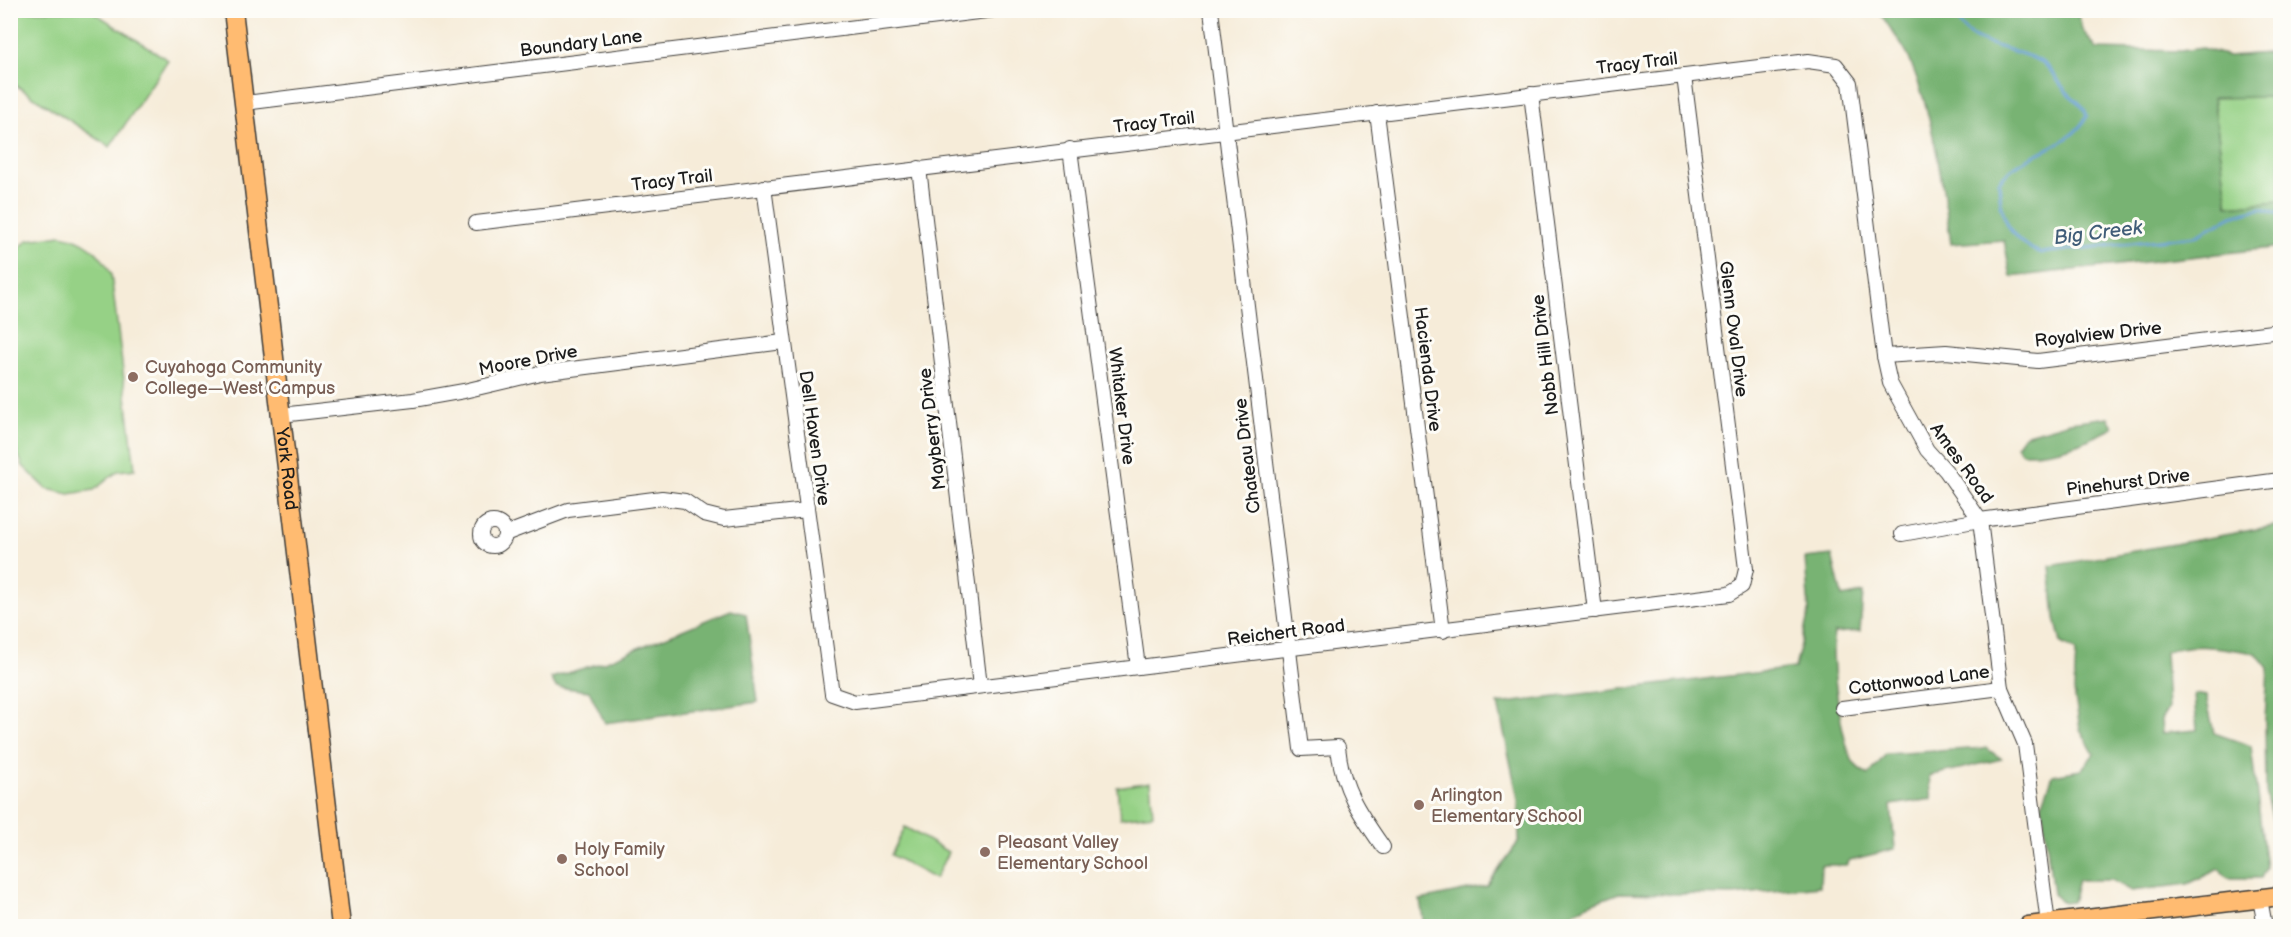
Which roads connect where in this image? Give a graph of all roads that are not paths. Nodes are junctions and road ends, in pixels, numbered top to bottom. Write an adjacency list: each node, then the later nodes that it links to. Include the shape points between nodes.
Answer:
1 (233, 10): 7 (main road, York Road)
2 (994, 10): 7 (street, Boundary Lane)
3 (1211, 10): 9 (street, Chateau Drive)
4 (1836, 65): 5 (street, Tracy Trail, via 1808,61); 16 (street, Ames Road, via 1850,83)
5 (1684, 76): 6 (street, Tracy Trail); 23 (street, Glenn Oval Drive, via 1746,569)
6 (1531, 94): 8 (street, Tracy Trail); 24 (street, Nobb Hill Drive)
7 (244, 103): 17 (main road, York Road)
8 (1377, 113): 9 (street, Tracy Trail); 25 (street, Hacienda Drive)
9 (1226, 131): 10 (street, Tracy Trail); 26 (street, Chateau Drive)
10 (1070, 149): 11 (street, Tracy Trail); 27 (street, Whitaker Drive)
11 (919, 168): 12 (street, Tracy Trail); 28 (street, Mayberry Drive)
12 (764, 187): 13 (street, Tracy Trail); 15 (street, Dell Haven Drive)
13 (476, 223)
14 (2280, 331): 16 (street, Royalview Drive, via 2038,361 1946,352)
15 (783, 342): 17 (street, Moore Drive, via 540,373 444,395); 19 (street, Dell Haven Drive)
16 (1884, 356): 20 (street, Ames Road, via 1890,383 1927,450)
17 (281, 416): 37 (main road, York Road)
18 (2280, 480): 20 (street, Pinehurst Drive)
19 (807, 510): 21 (street, via 724,519 704,514 685,501 662,498 567,510); 30 (street, Dell Haven Drive)
20 (1980, 520): 22 (street, Pinehurst Drive); 29 (street, Ames Road)
21 (505, 534)
22 (1902, 534)
23 (1742, 586): 24 (street, Reichert Road, via 1729,594)
24 (1595, 611): 25 (street, Reichert Road)
25 (1443, 631): 26 (street, Reichert Road)
26 (1288, 650): 27 (street, Reichert Road); 32 (street, Chateau Drive, via 1301,749 1338,747 1340,773)
27 (1138, 667): 28 (street, Reichert Road)
28 (980, 686): 30 (street, Reichert Road, via 855,702)
29 (2001, 688): 31 (street, Cottonwood Lane); 36 (street, Ames Road, via 2025,744)
30 (832, 694)
31 (1842, 708)
32 (1383, 847)
33 (2280, 896): 34 (main road)
34 (2260, 899): 35 (main road); 39 (street)
35 (2096, 923): 36 (main road)
36 (2048, 924): 38 (main road)
37 (341, 927)
38 (2028, 927)
39 (2265, 927)

